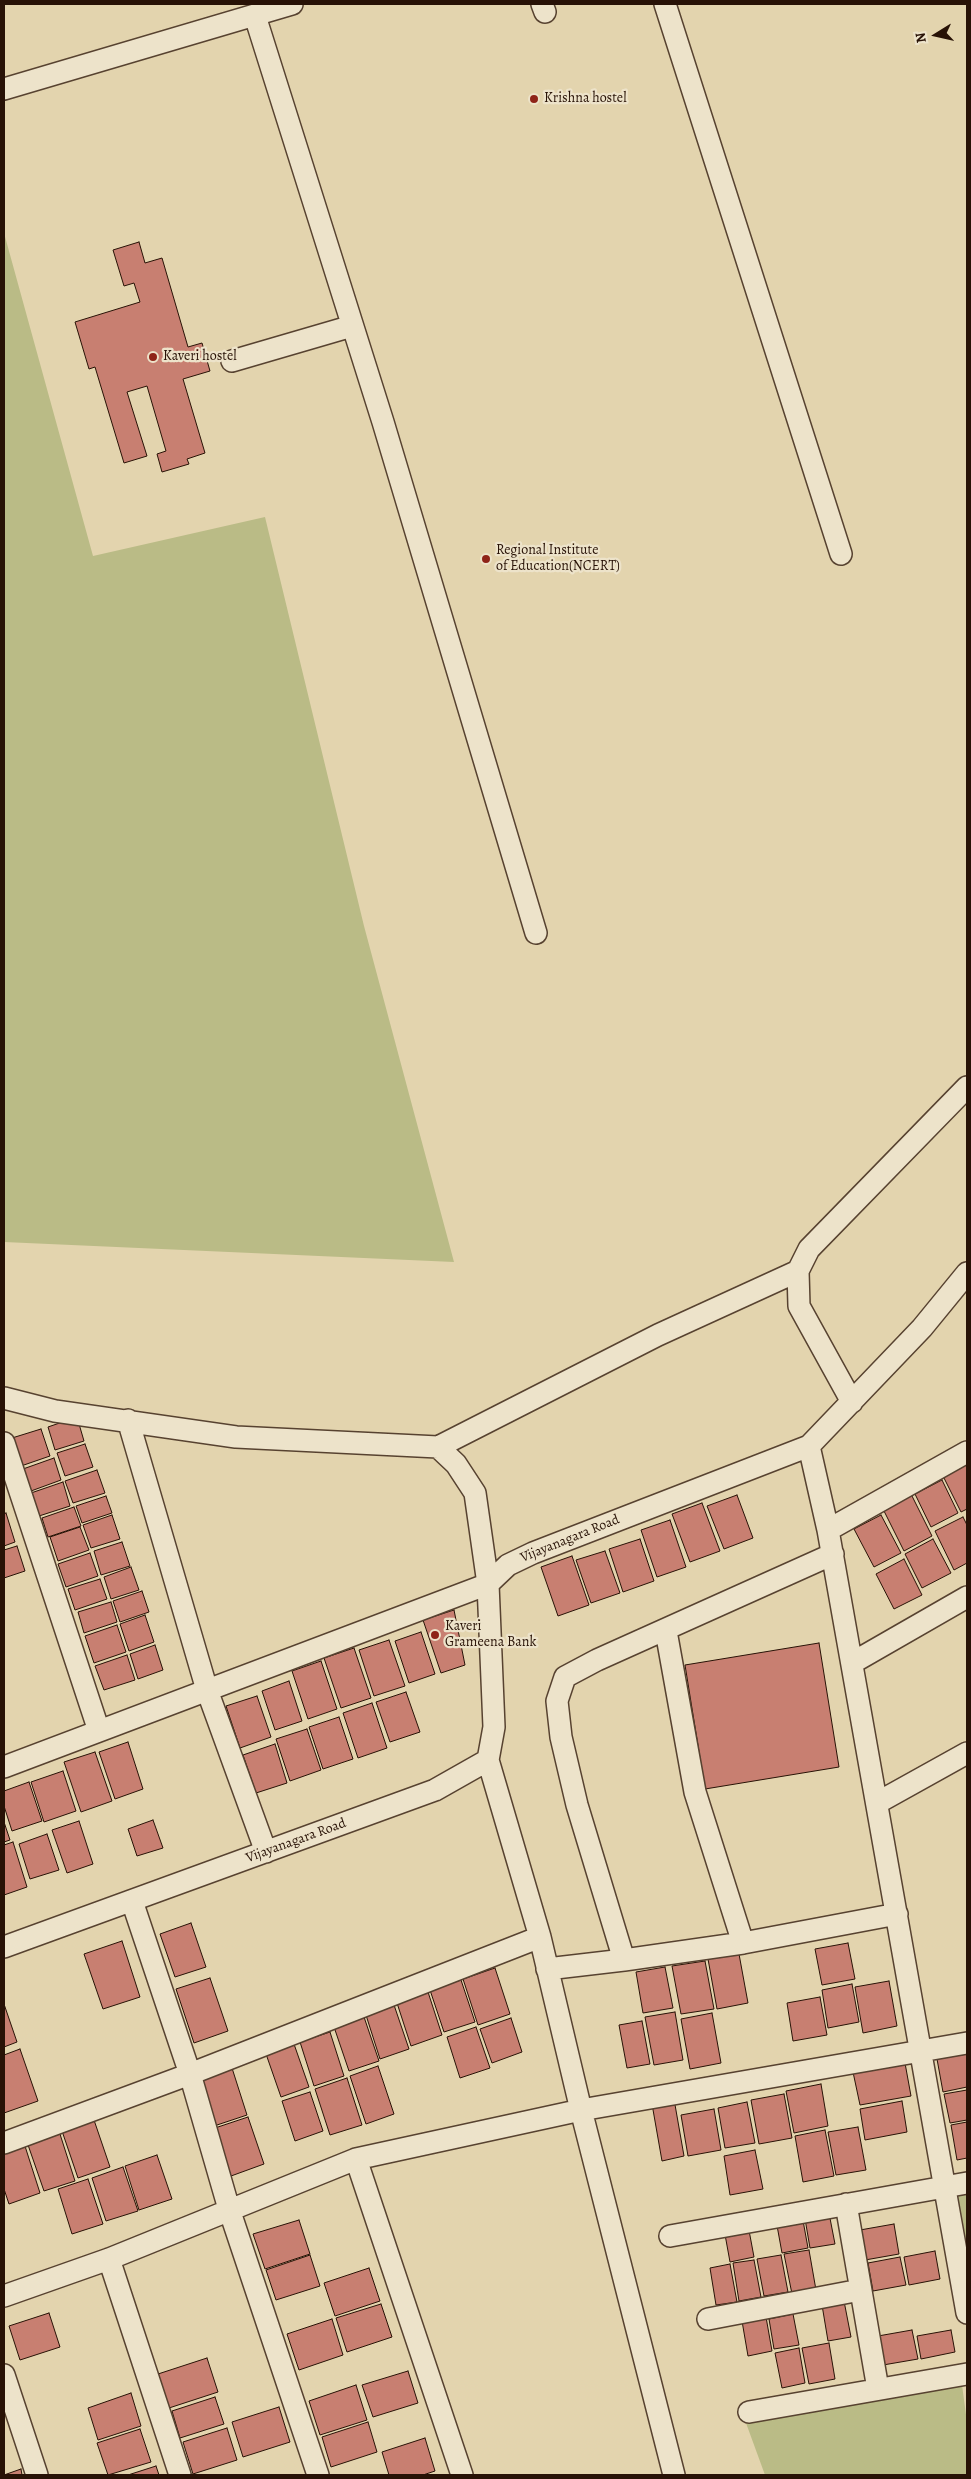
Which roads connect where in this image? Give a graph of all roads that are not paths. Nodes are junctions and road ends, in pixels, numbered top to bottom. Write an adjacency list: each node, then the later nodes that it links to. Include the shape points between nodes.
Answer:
1 (292, 4): 3 (street)
2 (665, 4): 7 (street)
3 (255, 16): 4 (street); 5 (street)
4 (4, 89)
5 (352, 326): 6 (street); 8 (street)
6 (232, 361)
7 (842, 554)
8 (536, 933)
9 (967, 1087): 10 (street, via 809,1249)
10 (798, 1271): 13 (street, via 799,1306); 17 (street, via 658,1335)
11 (967, 1273): 13 (street, Vijayanagara Road, via 922,1328)
12 (4, 1398): 14 (street, via 55,1410)
13 (852, 1402): 16 (street, Vijayanagara Road)
14 (128, 1420): 17 (street, via 236,1437); 25 (street)
15 (4, 1443): 26 (street)
16 (809, 1446): 19 (street); 21 (street, Vijayanagara Road, via 533,1553 508,1565)
17 (438, 1447): 21 (street, via 456,1464 475,1492)
18 (967, 1452): 19 (street)
19 (828, 1530): 20 (street)
20 (833, 1554): 23 (street); 24 (street)
21 (488, 1584): 25 (street); 28 (street, via 494,1727)
22 (967, 1597): 24 (street)
23 (666, 1631): 35 (street, via 695,1792); 37 (street, via 596,1660 565,1677 557,1701 561,1737 577,1805)
24 (852, 1663): 30 (street)
25 (207, 1690): 26 (street); 31 (street)
26 (99, 1731): 29 (street)
27 (967, 1752): 30 (street)
28 (488, 1760): 31 (street, Vijayanagara Road, via 435,1790); 34 (street)
29 (5, 1763)
30 (877, 1803): 33 (street)
31 (266, 1852): 32 (street, Vijayanagara Road)
32 (132, 1901): 36 (street, Vijayanagara Road); 41 (street)
33 (896, 1914): 35 (street); 40 (street)
34 (540, 1937): 38 (street); 41 (street)
35 (743, 1943): 37 (street)
36 (4, 1947)
37 (624, 1960): 38 (street)
38 (547, 1969): 42 (street)
39 (967, 2043): 40 (street)
40 (922, 2051): 42 (street); 46 (street)
41 (190, 2074): 43 (street); 48 (street)
42 (581, 2110): 44 (street); 63 (street)
43 (4, 2143)
44 (356, 2158): 48 (street); 62 (street)
45 (967, 2183): 46 (street)
46 (945, 2187): 47 (street); 53 (street)
47 (846, 2204): 49 (street); 51 (street)
48 (230, 2209): 50 (street); 61 (street)
49 (670, 2236)
50 (109, 2259): 52 (street); 60 (street)
51 (860, 2290): 54 (street); 57 (street)
52 (4, 2296)
53 (967, 2313)
54 (708, 2319)
55 (967, 2374): 57 (street)
56 (4, 2375): 59 (street)
57 (878, 2389): 58 (street)
58 (749, 2412)
59 (37, 2475)
60 (180, 2475)
61 (318, 2475)
62 (462, 2475)
63 (674, 2475)

